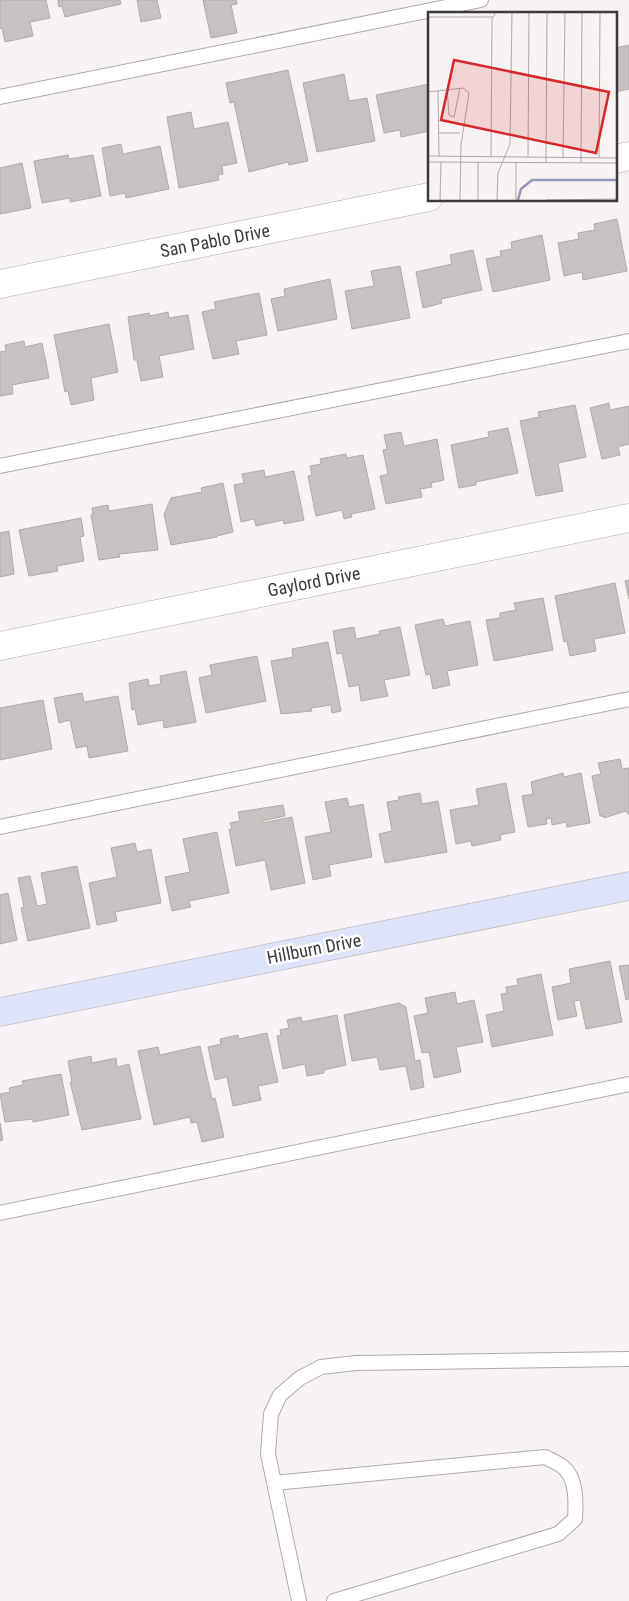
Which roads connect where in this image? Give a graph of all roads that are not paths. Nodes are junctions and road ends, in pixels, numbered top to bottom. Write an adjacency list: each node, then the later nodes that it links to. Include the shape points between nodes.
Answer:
1 (481, 0): 2 (lane)
2 (0, 97)
3 (629, 156): 4 (street)
4 (616, 159)
5 (428, 197): 6 (street, San Pablo Drive)
6 (0, 284)
7 (629, 341): 8 (lane)
8 (0, 466)
9 (629, 518): 10 (street, Gaylord Drive)
10 (0, 646)
11 (629, 699): 12 (lane)
12 (0, 827)
13 (629, 886): 14 (street, Hillburn Drive)
14 (0, 1012)
15 (629, 1084): 16 (lane)
16 (0, 1213)
17 (629, 1359): 18 (lane, via 321,1366 280,1395 271,1414 268,1454)
18 (274, 1483): 19 (lane); 20 (lane, via 545,1457 564,1467 572,1480 575,1519 558,1534)
19 (299, 1601)
20 (334, 1601)

